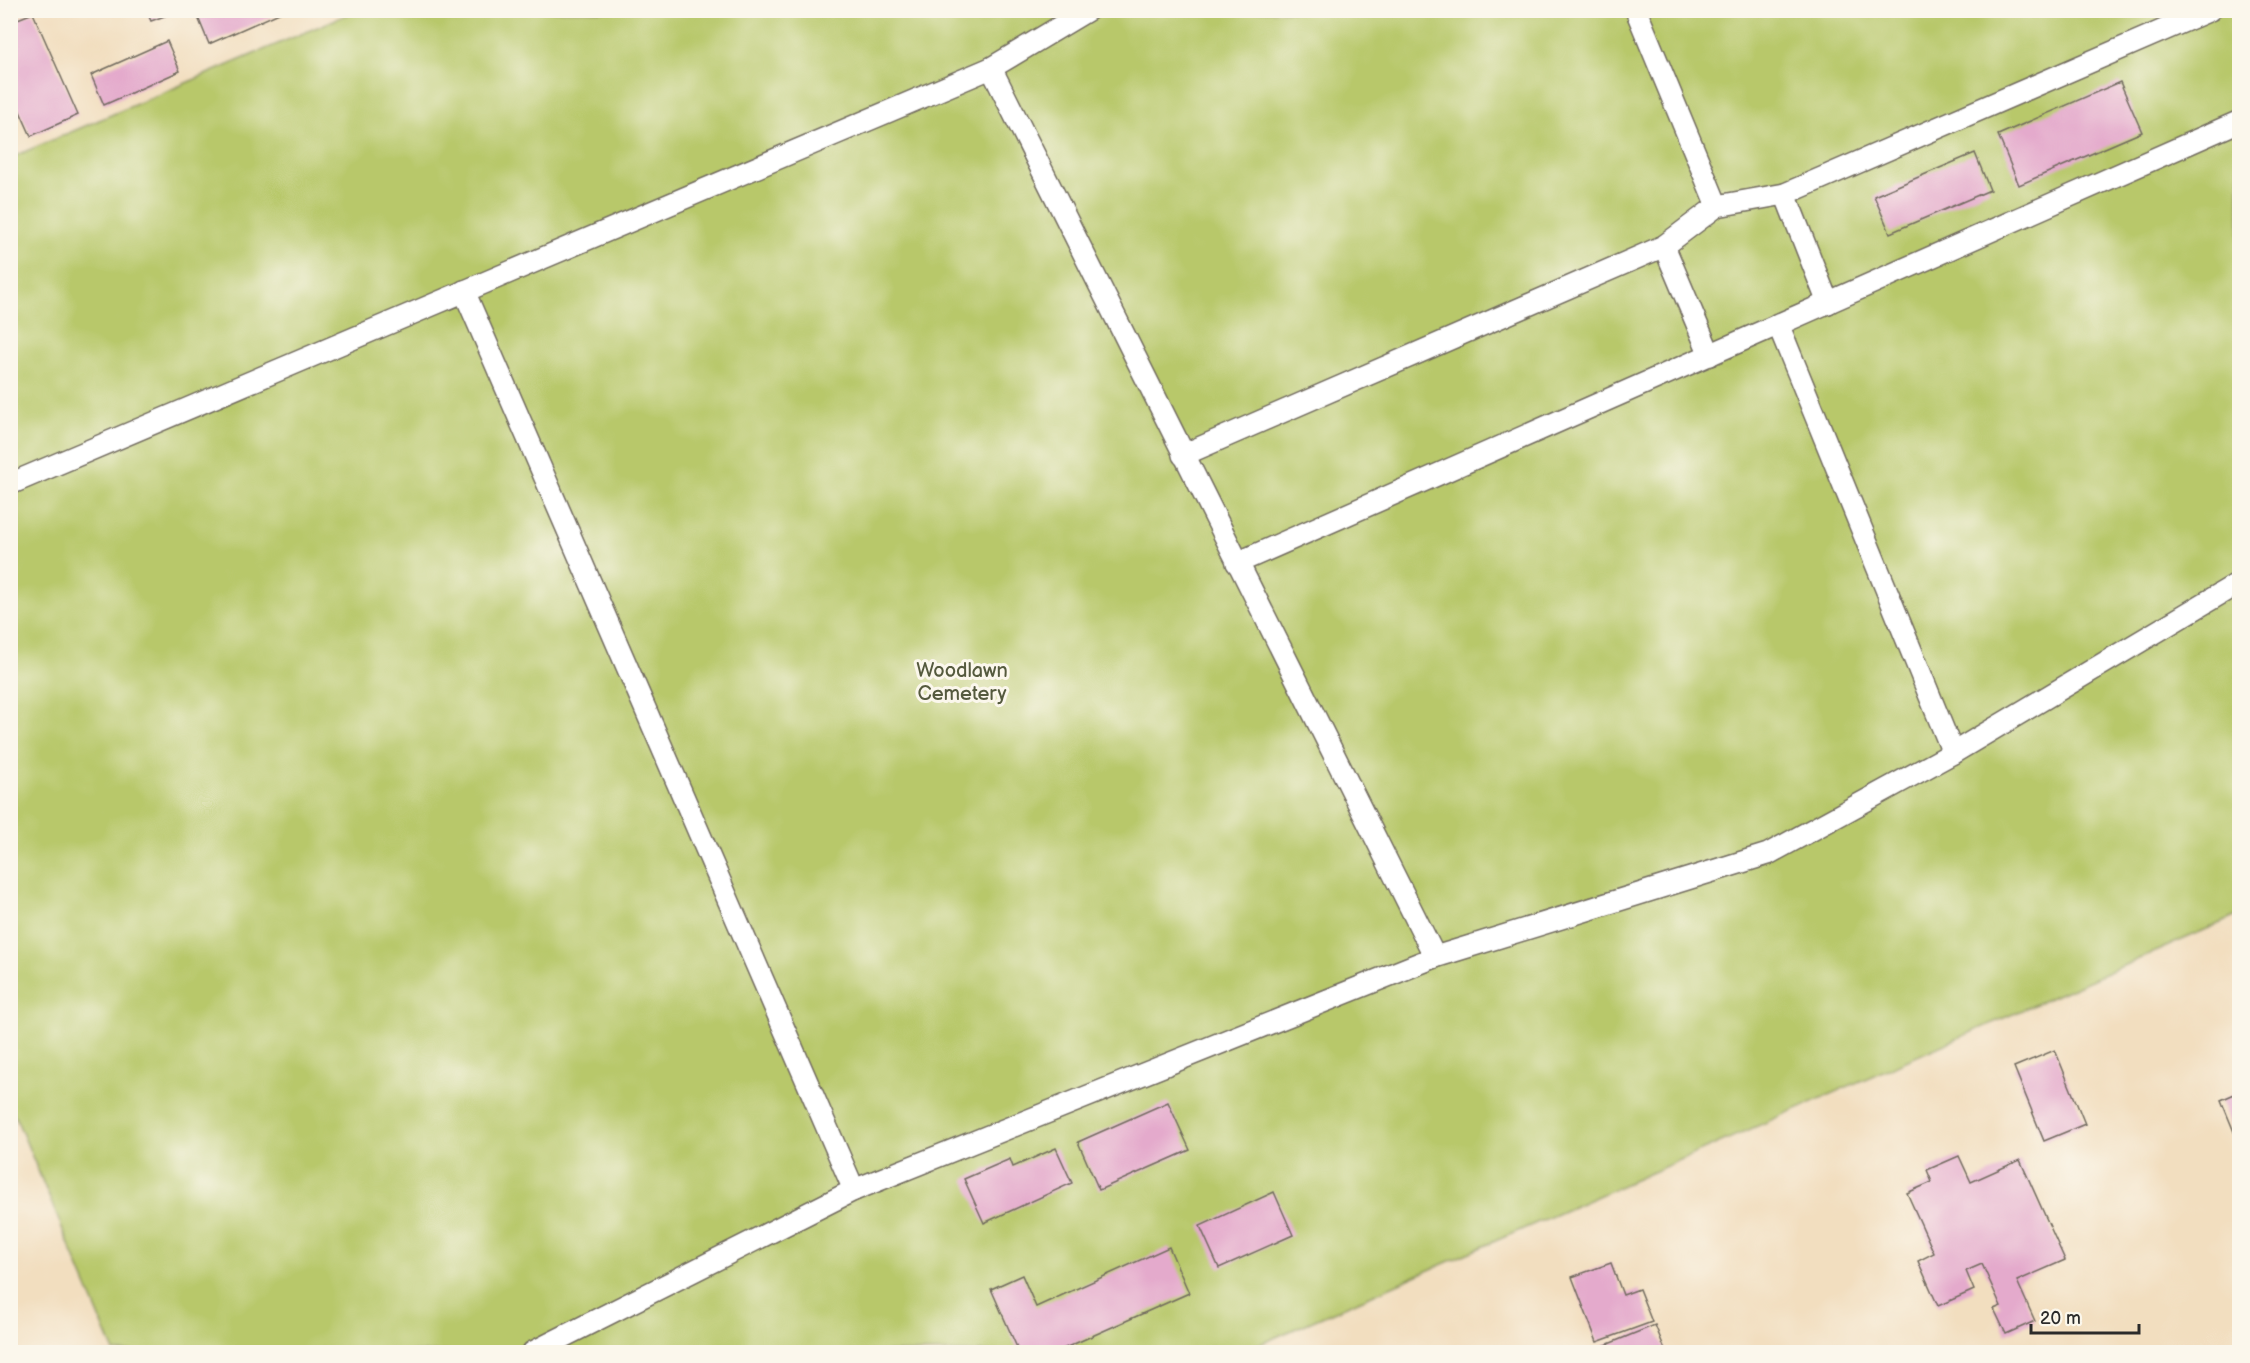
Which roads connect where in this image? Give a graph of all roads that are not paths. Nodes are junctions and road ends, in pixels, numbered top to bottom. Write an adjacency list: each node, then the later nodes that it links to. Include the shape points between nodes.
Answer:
1 (1088, 10): 4 (lane)
2 (1636, 10): 7 (lane)
3 (2210, 10): 6 (lane)
4 (991, 68): 9 (lane); 13 (lane)
5 (2240, 121): 10 (lane)
6 (1785, 194): 7 (lane); 10 (lane)
7 (1717, 206): 8 (lane)
8 (1664, 246): 12 (lane); 13 (lane)
9 (464, 291): 14 (lane); 19 (lane)
10 (1828, 303): 11 (lane)
11 (1778, 324): 12 (lane); 17 (lane)
12 (1710, 355): 15 (lane)
13 (1183, 455): 15 (lane)
14 (10, 484)
15 (1237, 563): 18 (lane)
16 (2240, 582): 17 (lane)
17 (1953, 753): 18 (lane, via 1768,855)
18 (1435, 957): 19 (lane)
19 (854, 1190): 20 (lane)
20 (533, 1353)

